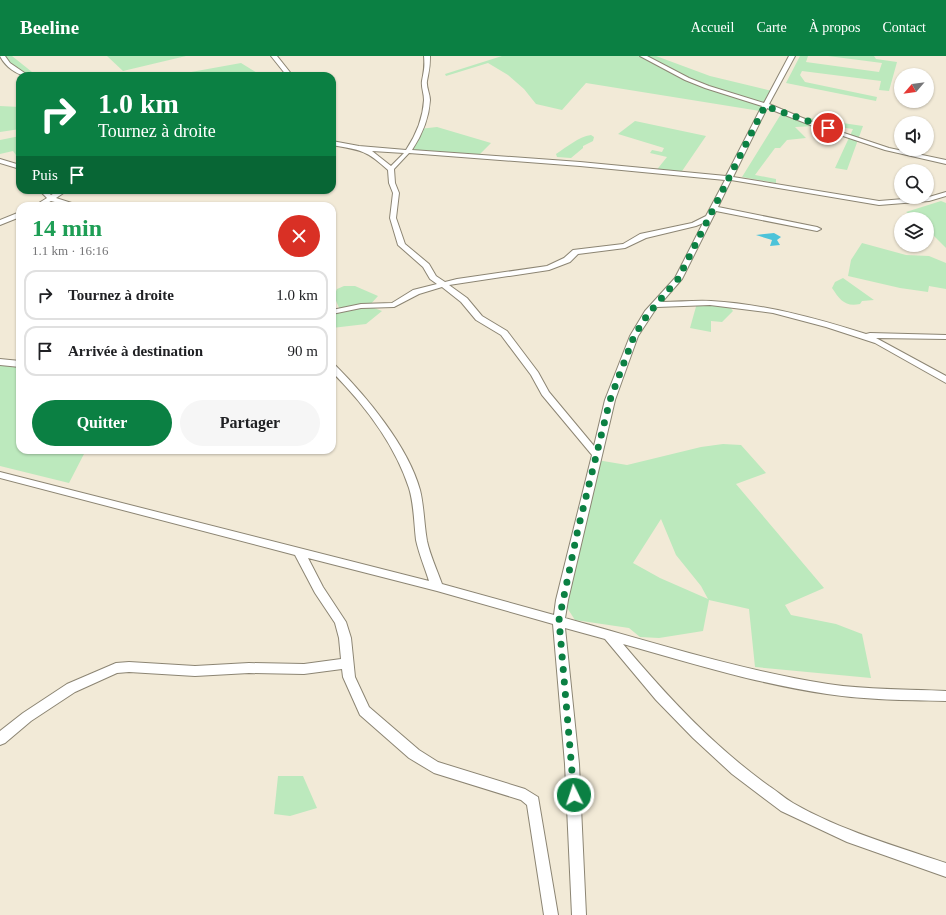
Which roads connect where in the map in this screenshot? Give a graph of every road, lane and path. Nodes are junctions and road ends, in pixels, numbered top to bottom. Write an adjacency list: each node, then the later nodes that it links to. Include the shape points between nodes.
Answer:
1 (2, 56): 6 (street)
2 (274, 56): 7 (street)
3 (427, 56): 11 (street, via 428,70 424,82 427,98 425,116 416,139)
4 (643, 56): 8 (street, via 707,87)
5 (792, 56): 8 (street)
6 (20, 72)
7 (288, 72)
8 (765, 106): 13 (street, via 887,149); 16 (street)
9 (336, 144): 10 (street)
10 (359, 148): 11 (street); 15 (street, via 376,155)
11 (407, 152): 15 (street); 16 (street)
12 (0, 161): 14 (street)
13 (946, 162)
14 (16, 165)
15 (391, 170): 27 (street, via 396,193 393,218 402,245)
16 (729, 178): 19 (street, via 878,203 929,199); 23 (street)
17 (46, 194): 20 (street)
18 (59, 194): 20 (street)
19 (946, 194)
20 (52, 199): 21 (street); 22 (street)
21 (46, 202)
22 (63, 202)
23 (711, 212): 26 (street); 27 (street, via 694,225 643,236 625,246 576,252 567,260 549,268 471,278); 28 (street, via 678,279)
24 (16, 216): 25 (street)
25 (0, 223)
26 (817, 229)
27 (444, 286): 29 (street, via 416,292 394,305 361,306); 36 (street, via 464,300 479,318 504,333 535,374 544,393)
28 (655, 305): 30 (street, via 710,303 738,306 787,315); 36 (street, via 634,336 610,400)
29 (336, 311)
30 (860, 334): 31 (street); 35 (street, via 878,341)
31 (946, 337)
32 (0, 362): 33 (street)
33 (16, 364)
34 (336, 371): 39 (street, via 382,426 406,466 414,490 422,542)
35 (946, 380)
36 (596, 454): 40 (street)
37 (0, 475): 38 (street)
38 (299, 552): 39 (street); 42 (street, via 340,622)
39 (437, 587): 40 (street)
40 (559, 620): 41 (street); 47 (street, via 572,764)
41 (609, 635): 43 (street, via 738,671 827,689); 45 (street, via 695,734 747,778 790,808 885,850)
42 (348, 663): 44 (street, via 304,669 249,668 195,672 116,668 71,688 27,717); 46 (street, via 349,677 364,710 414,754 434,767 525,795 532,802)
43 (946, 696)
44 (0, 739)
45 (946, 870)
46 (551, 915)
47 (580, 915)

